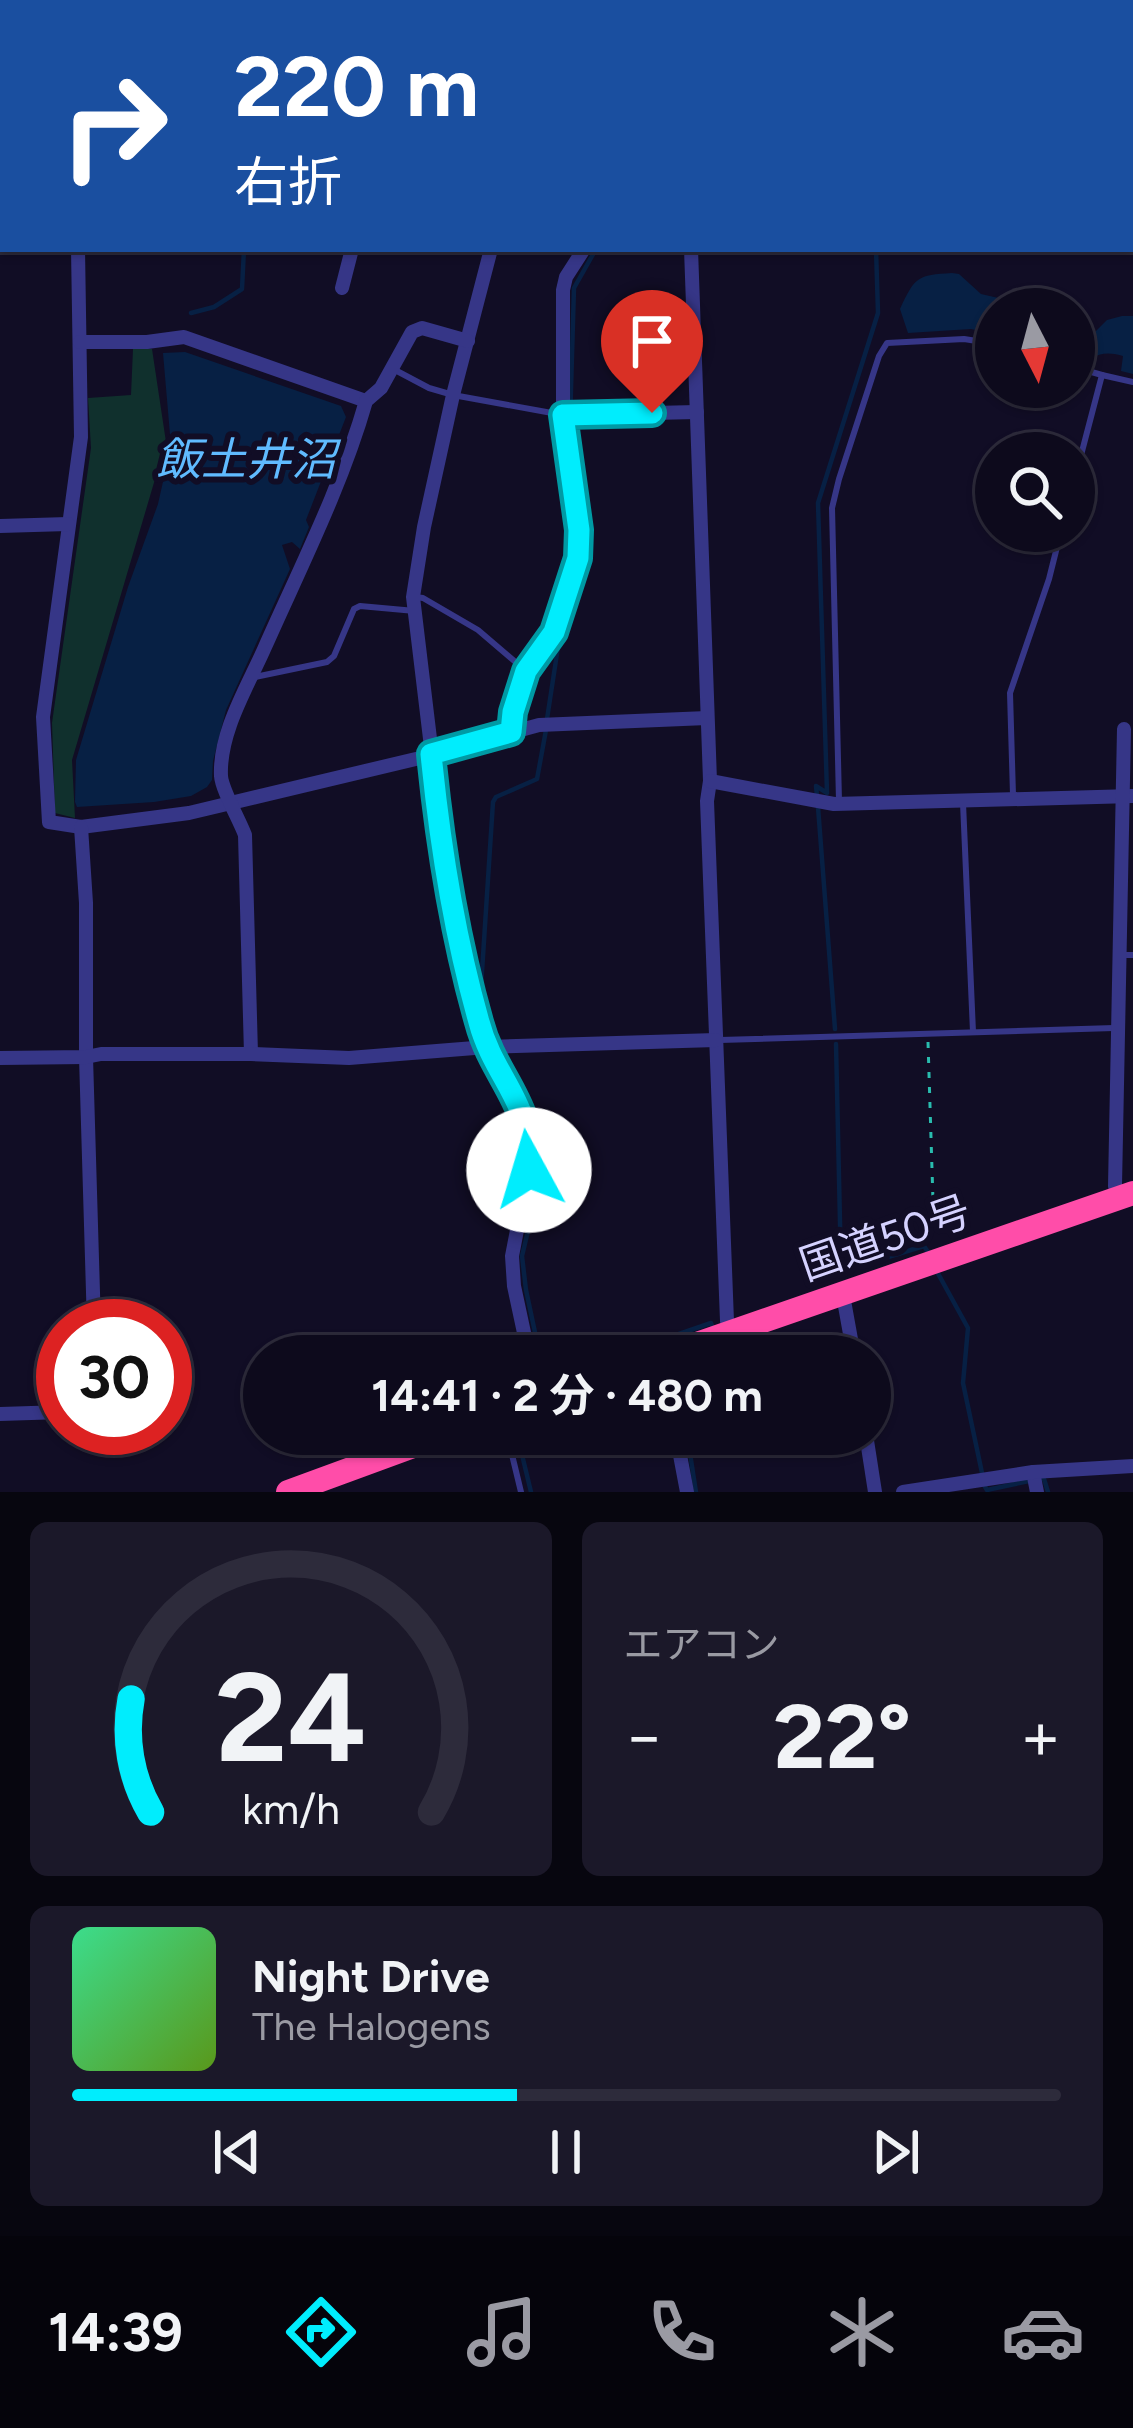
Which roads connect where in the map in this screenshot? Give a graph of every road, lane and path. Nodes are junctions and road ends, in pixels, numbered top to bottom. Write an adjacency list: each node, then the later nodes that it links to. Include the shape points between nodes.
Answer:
1 (78, 252): 9 (street)
2 (351, 252): 6 (street)
3 (487, 252): 7 (street)
4 (582, 252): 17 (street, via 563,290)
5 (691, 252): 16 (street)
6 (342, 288)
7 (468, 341): 10 (street, via 422,328); 14 (street)
8 (975, 341): 34 (lane, via 887,343 838,479 832,508)
9 (80, 342): 15 (street, via 184,337); 19 (street, via 81,436)
10 (392, 368): 14 (lane); 15 (street)
11 (1095, 373): 12 (lane)
12 (1102, 375): 13 (lane); 18 (lane)
13 (1133, 382)
14 (453, 394): 17 (lane); 22 (street)
15 (366, 401): 24 (street)
16 (697, 412): 17 (street); 25 (street)
17 (563, 415): 23 (lane, via 578,558 554,632)
18 (1087, 432)
19 (68, 524): 20 (street); 35 (street, via 43,717 49,822)
20 (0, 526)
21 (1056, 552): 31 (lane, via 1010,693)
22 (414, 604): 23 (lane, via 423,598 478,630); 24 (lane, via 360,606 326,662); 28 (street)
23 (526, 671): 27 (lane)
24 (252, 677): 33 (street, via 220,774)
25 (707, 718): 27 (street); 29 (street)
26 (1128, 726): 30 (street)
27 (511, 732): 28 (street)
28 (431, 754): 33 (street); 41 (street, via 449,897)
29 (710, 781): 34 (street); 40 (street)
30 (1128, 796): 31 (street); 36 (street)
31 (1013, 800): 32 (street)
32 (963, 802): 34 (street); 38 (lane)
33 (233, 804): 35 (street); 42 (street, via 245,835)
34 (839, 804)
35 (81, 826): 43 (street)
36 (1127, 955): 37 (street)
37 (1118, 1028): 38 (lane); 45 (street, via 1115,1186)
38 (973, 1032): 39 (lane)
39 (928, 1034): 40 (lane); 46 (path)
40 (716, 1040): 41 (street); 49 (street)
41 (487, 1047): 42 (street, via 350,1058); 50 (street, via 520,1105 529,1142 512,1256)
42 (251, 1054): 43 (street)
43 (86, 1057): 44 (street); 48 (street)
44 (0, 1058)
45 (1126, 1196): 47 (highway, 国道50号)
46 (933, 1201)
47 (843, 1294): 49 (highway, 国道50号); 52 (street)
48 (93, 1299)
49 (730, 1333): 51 (highway, 国道50号)
50 (524, 1335)
51 (724, 1335)
52 (850, 1335)
53 (36, 1413): 54 (street)
54 (0, 1414)
55 (389, 1455): 61 (highway)
56 (512, 1455): 62 (lane)
57 (680, 1455): 63 (street)
58 (869, 1455): 64 (street)
59 (1133, 1466): 60 (street)
60 (1033, 1472): 65 (street); 66 (street)
61 (289, 1492)
62 (521, 1492)
63 (687, 1492)
64 (875, 1492)
65 (903, 1492)
66 (1036, 1492)

